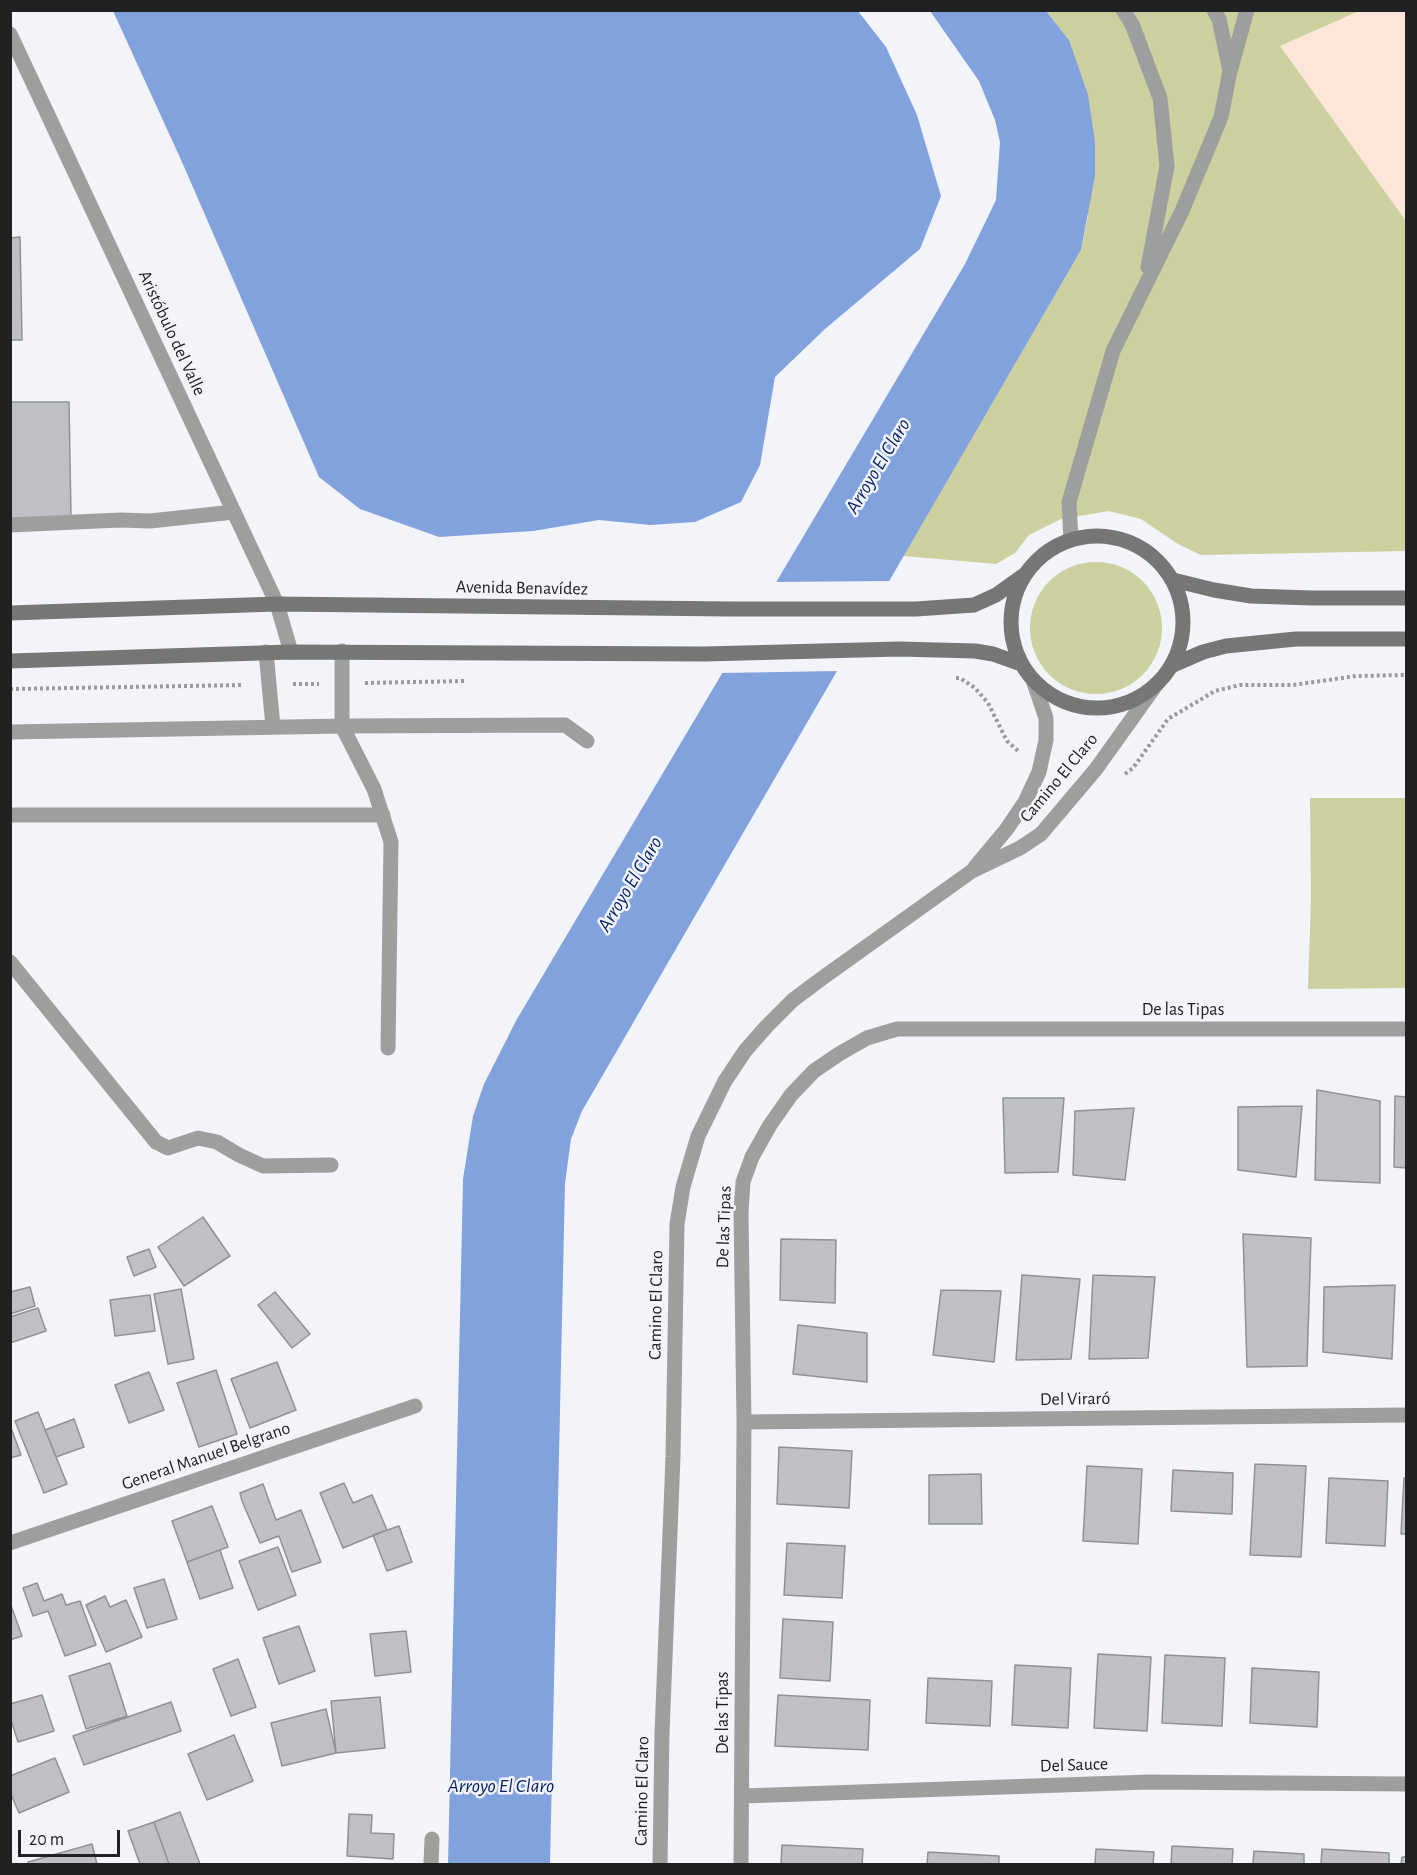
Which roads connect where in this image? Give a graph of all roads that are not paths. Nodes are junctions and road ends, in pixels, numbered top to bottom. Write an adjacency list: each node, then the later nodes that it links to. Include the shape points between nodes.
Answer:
1 (1123, 10): 6 (street, via 1160,98 1167,166)
2 (1214, 10): 5 (street)
3 (1247, 10): 5 (street)
4 (10, 34): 7 (street, Aristóbulo del Valle)
5 (1230, 71): 6 (street, via 1221,117)
6 (1145, 286): 9 (street, via 1113,351 1069,502)
7 (234, 512): 8 (street, via 150,521); 13 (street, Aristóbulo del Valle)
8 (10, 525)
9 (1071, 540): 10 (main road, via 1044,554); 11 (main road, via 1100,536 1128,542 1154,557)
10 (1024, 575): 13 (main road, Avenida Benavídez, via 975,605 916,609); 20 (main road, via 1012,604 1011,635)
11 (1173, 580): 12 (main road, via 1251,596); 21 (main road, via 1182,608 1182,638)
12 (1407, 598)
13 (277, 604): 14 (main road, Avenida Benavídez); 18 (street, Aristóbulo del Valle)
14 (10, 613)
15 (1407, 639): 21 (main road, via 1296,639 1226,646)
16 (342, 651): 18 (main road); 20 (main road, via 704,654 975,651); 24 (street)
17 (266, 652): 18 (main road); 19 (main road); 25 (street)
18 (291, 652)
19 (10, 661)
20 (1022, 664): 22 (main road)
21 (1173, 665): 23 (main road)
22 (1033, 681): 23 (main road, via 1055,697 1080,707 1107,708 1134,700); 30 (street, Camino El Claro, via 1046,718 1039,772 1025,802)
23 (1156, 685): 30 (street, Camino El Claro, via 1096,769 1041,834)
24 (342, 726): 25 (street); 27 (street, via 565,725); 29 (street, via 374,789)
25 (273, 727): 26 (street)
26 (10, 732)
27 (586, 741)
28 (10, 815): 29 (street)
29 (382, 815): 33 (street, via 391,842)
30 (972, 871): 43 (street, Camino El Claro, via 793,1000 766,1027 725,1081 690,1160 677,1224)
31 (10, 962): 34 (street, via 156,1142 168,1148 198,1138 217,1142 263,1166)
32 (1407, 1029): 37 (street, De las Tipas, via 897,1029 867,1038 839,1054 814,1071 791,1095 752,1157 743,1182)
33 (388, 1048)
34 (331, 1165)
35 (415, 1406): 38 (street, General Manuel Belgrano)
36 (1407, 1415): 37 (street, Del Viraró)
37 (744, 1422): 40 (street, De las Tipas)
38 (10, 1543)
39 (1407, 1784): 40 (street, Del Sauce, via 1149,1782)
40 (742, 1796): 44 (street, De las Tipas)
41 (432, 1839): 42 (street)
42 (431, 1864)
43 (660, 1864)
44 (741, 1864)

